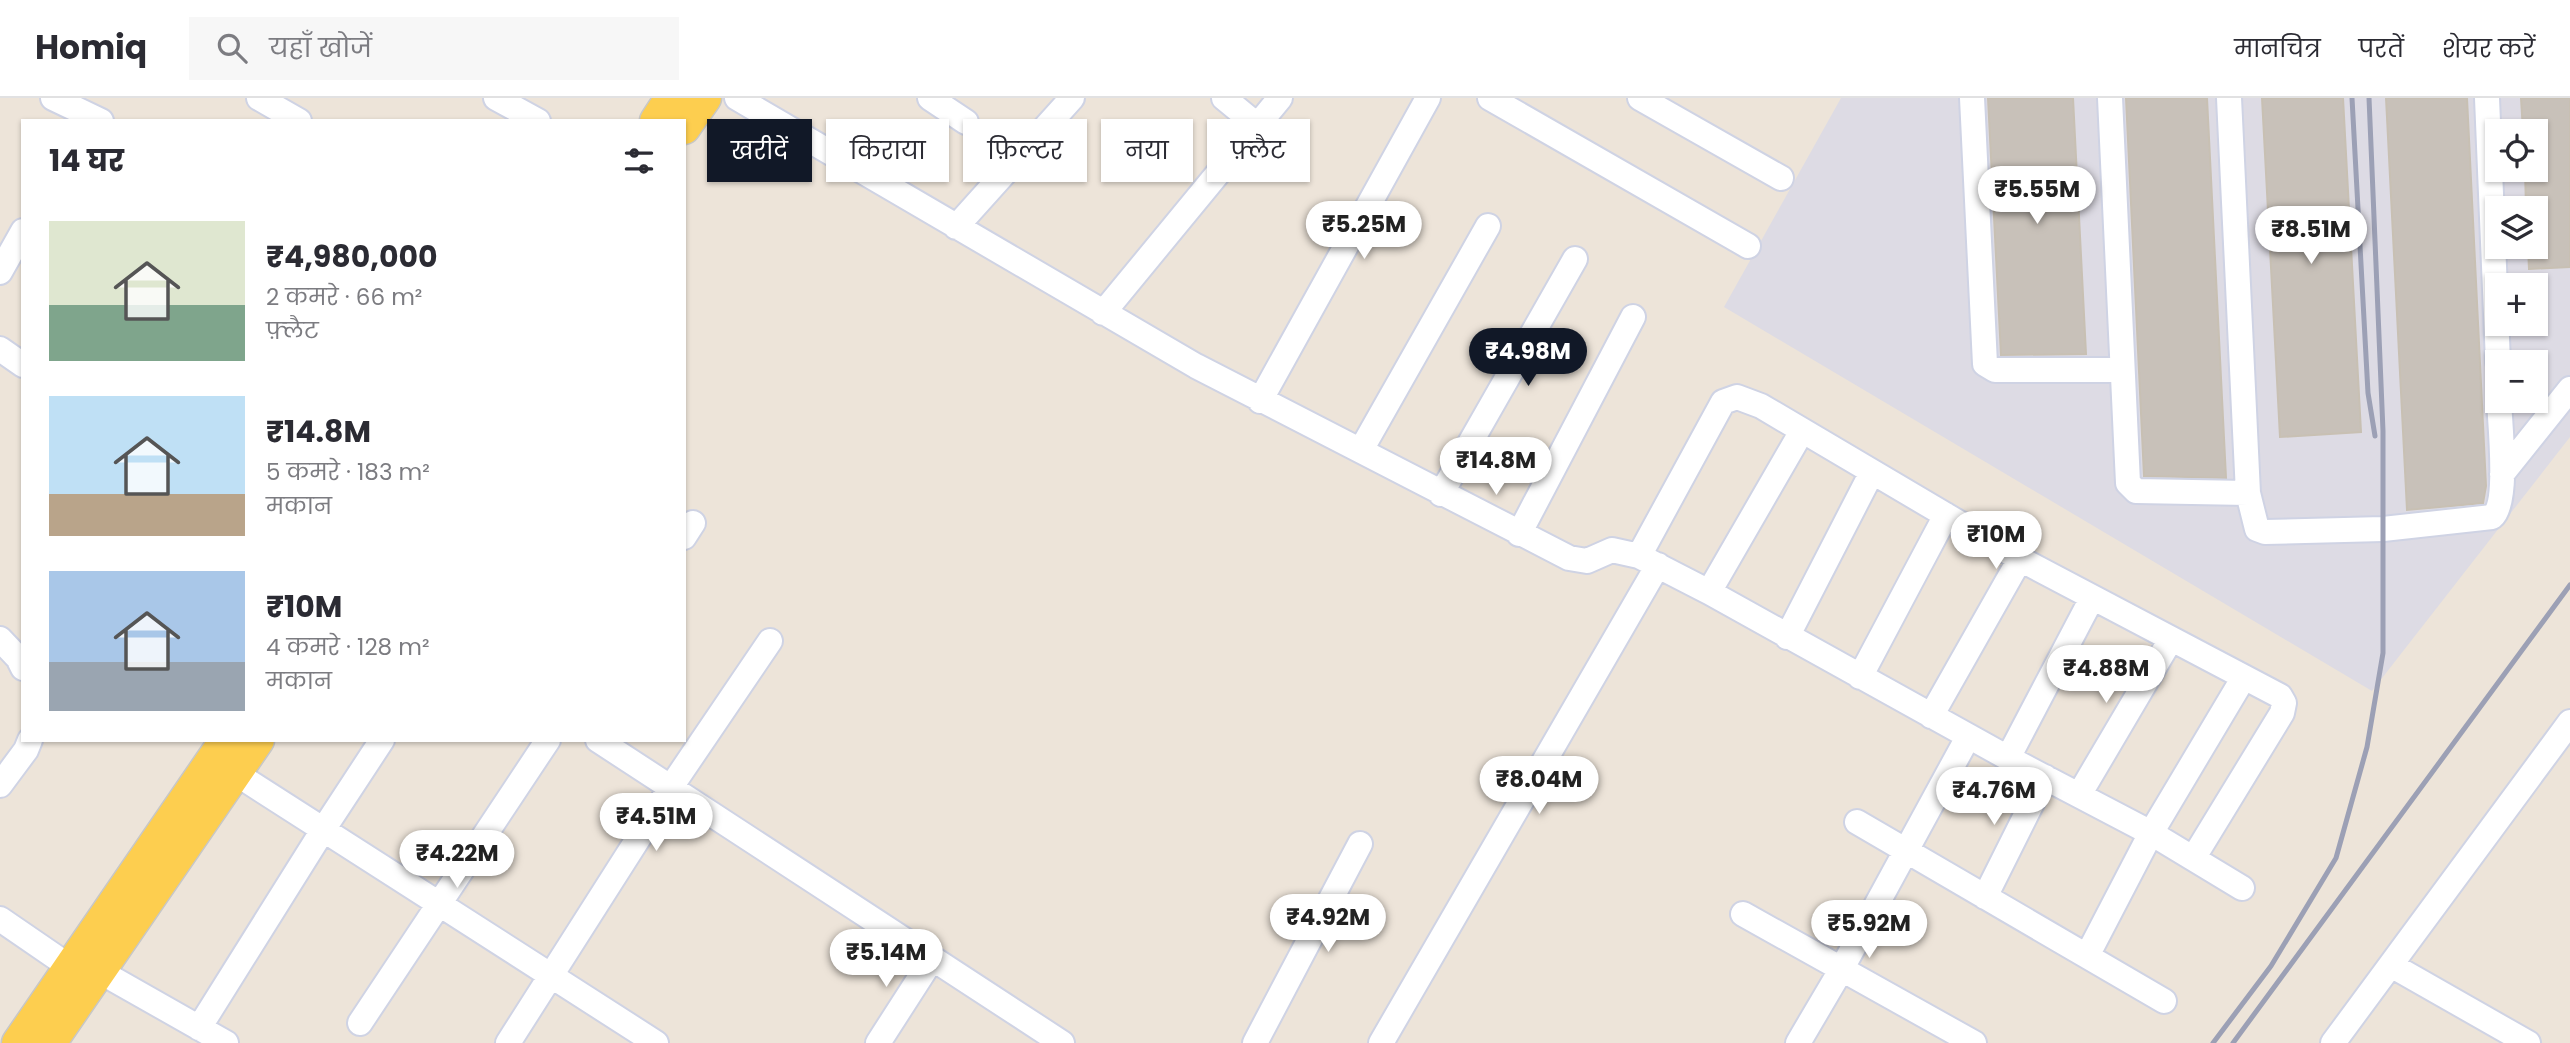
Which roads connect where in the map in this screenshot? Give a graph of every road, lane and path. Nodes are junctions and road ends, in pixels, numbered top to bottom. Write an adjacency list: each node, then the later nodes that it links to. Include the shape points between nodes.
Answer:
1 (53, 98): 18 (street)
2 (259, 98): 19 (street)
3 (496, 98): 20 (street)
4 (671, 98): 21 (main road)
5 (705, 98): 25 (main road)
6 (737, 98): 29 (street)
7 (930, 98): 24 (street)
8 (1072, 98): 29 (street)
9 (1224, 98): 22 (street)
10 (1280, 98): 23 (street)
11 (1428, 98): 41 (street)
12 (1490, 98): 31 (street)
13 (1640, 98): 26 (street)
14 (1972, 98): 39 (street, via 1985,364 1995,370)
15 (2110, 98): 39 (street)
16 (2229, 98): 47 (street)
17 (2487, 98): 37 (street)
18 (93, 113)
19 (296, 119)
20 (534, 119)
21 (657, 119)
22 (1250, 119)
23 (1264, 119)
24 (963, 120)
25 (686, 125)
26 (1781, 178)
27 (1211, 182): 34 (street)
28 (1488, 226): 44 (street)
29 (956, 227): 34 (street)
30 (20, 243): 33 (street)
31 (1748, 246)
32 (1575, 259): 48 (street)
33 (0, 272)
34 (1102, 313): 41 (street)
35 (1633, 317): 50 (street)
36 (0, 349): 38 (street)
37 (2498, 350)
38 (21, 364)
39 (2122, 370): 47 (street, via 2127,478 2132,489)
40 (2570, 388): 46 (street)
41 (1260, 401): 44 (street)
42 (2499, 413): 46 (street)
43 (1802, 430): 45 (street); 52 (street, via 1749,400 1726,400); 53 (street)
44 (1361, 450): 48 (street)
45 (1872, 472): 49 (street); 55 (street)
46 (2502, 474): 47 (street, via 2500,506 2491,517 2384,529 2261,531 2255,526)
47 (2248, 493)
48 (1441, 494): 50 (street)
49 (1945, 515): 51 (street); 60 (street)
50 (1519, 534): 52 (street, via 1577,560 1587,561 1612,550)
51 (2020, 559): 54 (street); 62 (street)
52 (1649, 561): 53 (street); 105 (street)
53 (1709, 592): 55 (street)
54 (2092, 598): 57 (street); 71 (street)
55 (1787, 637): 60 (street)
56 (0, 639): 59 (street)
57 (2171, 639): 61 (street); 76 (street)
58 (770, 641): 75 (street)
59 (21, 664)
60 (1860, 677): 62 (street)
61 (2244, 677): 79 (street); 82 (street, via 2280,696 2284,707)
62 (1931, 716): 64 (street)
63 (2570, 722): 90 (street)
64 (1968, 737): 71 (street); 81 (street)
65 (29, 742): 74 (street)
66 (225, 742): 91 (main road)
67 (257, 742): 72 (main road)
68 (381, 742): 78 (street)
69 (547, 742): 85 (street)
70 (601, 742): 75 (street)
71 (2008, 758): 73 (street)
72 (235, 773): 78 (street); 91 (main road)
73 (2045, 777): 76 (street); 84 (street)
74 (0, 785)
75 (671, 787): 89 (street); 93 (street)
76 (2079, 795): 79 (street)
77 (1857, 822): 81 (street)
78 (323, 830): 85 (street); 96 (street)
79 (2151, 833): 82 (street); 88 (street)
80 (1360, 844): 104 (street)
81 (1905, 850): 84 (street); 92 (street)
82 (2194, 857): 83 (street)
83 (2242, 888)
84 (1985, 897): 88 (street)
85 (439, 905): 93 (street); 95 (street)
86 (1743, 914): 92 (street)
87 (0, 919): 91 (street)
88 (2087, 956): 94 (street)
89 (932, 959): 97 (street); 103 (street)
90 (2391, 965): 108 (street); 109 (street)
91 (84, 969): 96 (street); 98 (main road); 99 (main road)
92 (1841, 970): 106 (street); 107 (street)
93 (551, 976): 101 (street); 102 (street)
94 (2164, 1001)
95 (360, 1023)
96 (199, 1028): 100 (street)
97 (1056, 1042)
98 (18, 1043)
99 (50, 1043)
100 (226, 1043)
101 (508, 1043)
102 (656, 1043)
103 (878, 1043)
104 (1255, 1043)
105 (1381, 1043)
106 (1798, 1043)
107 (1974, 1043)
108 (2333, 1043)
109 (2528, 1043)

